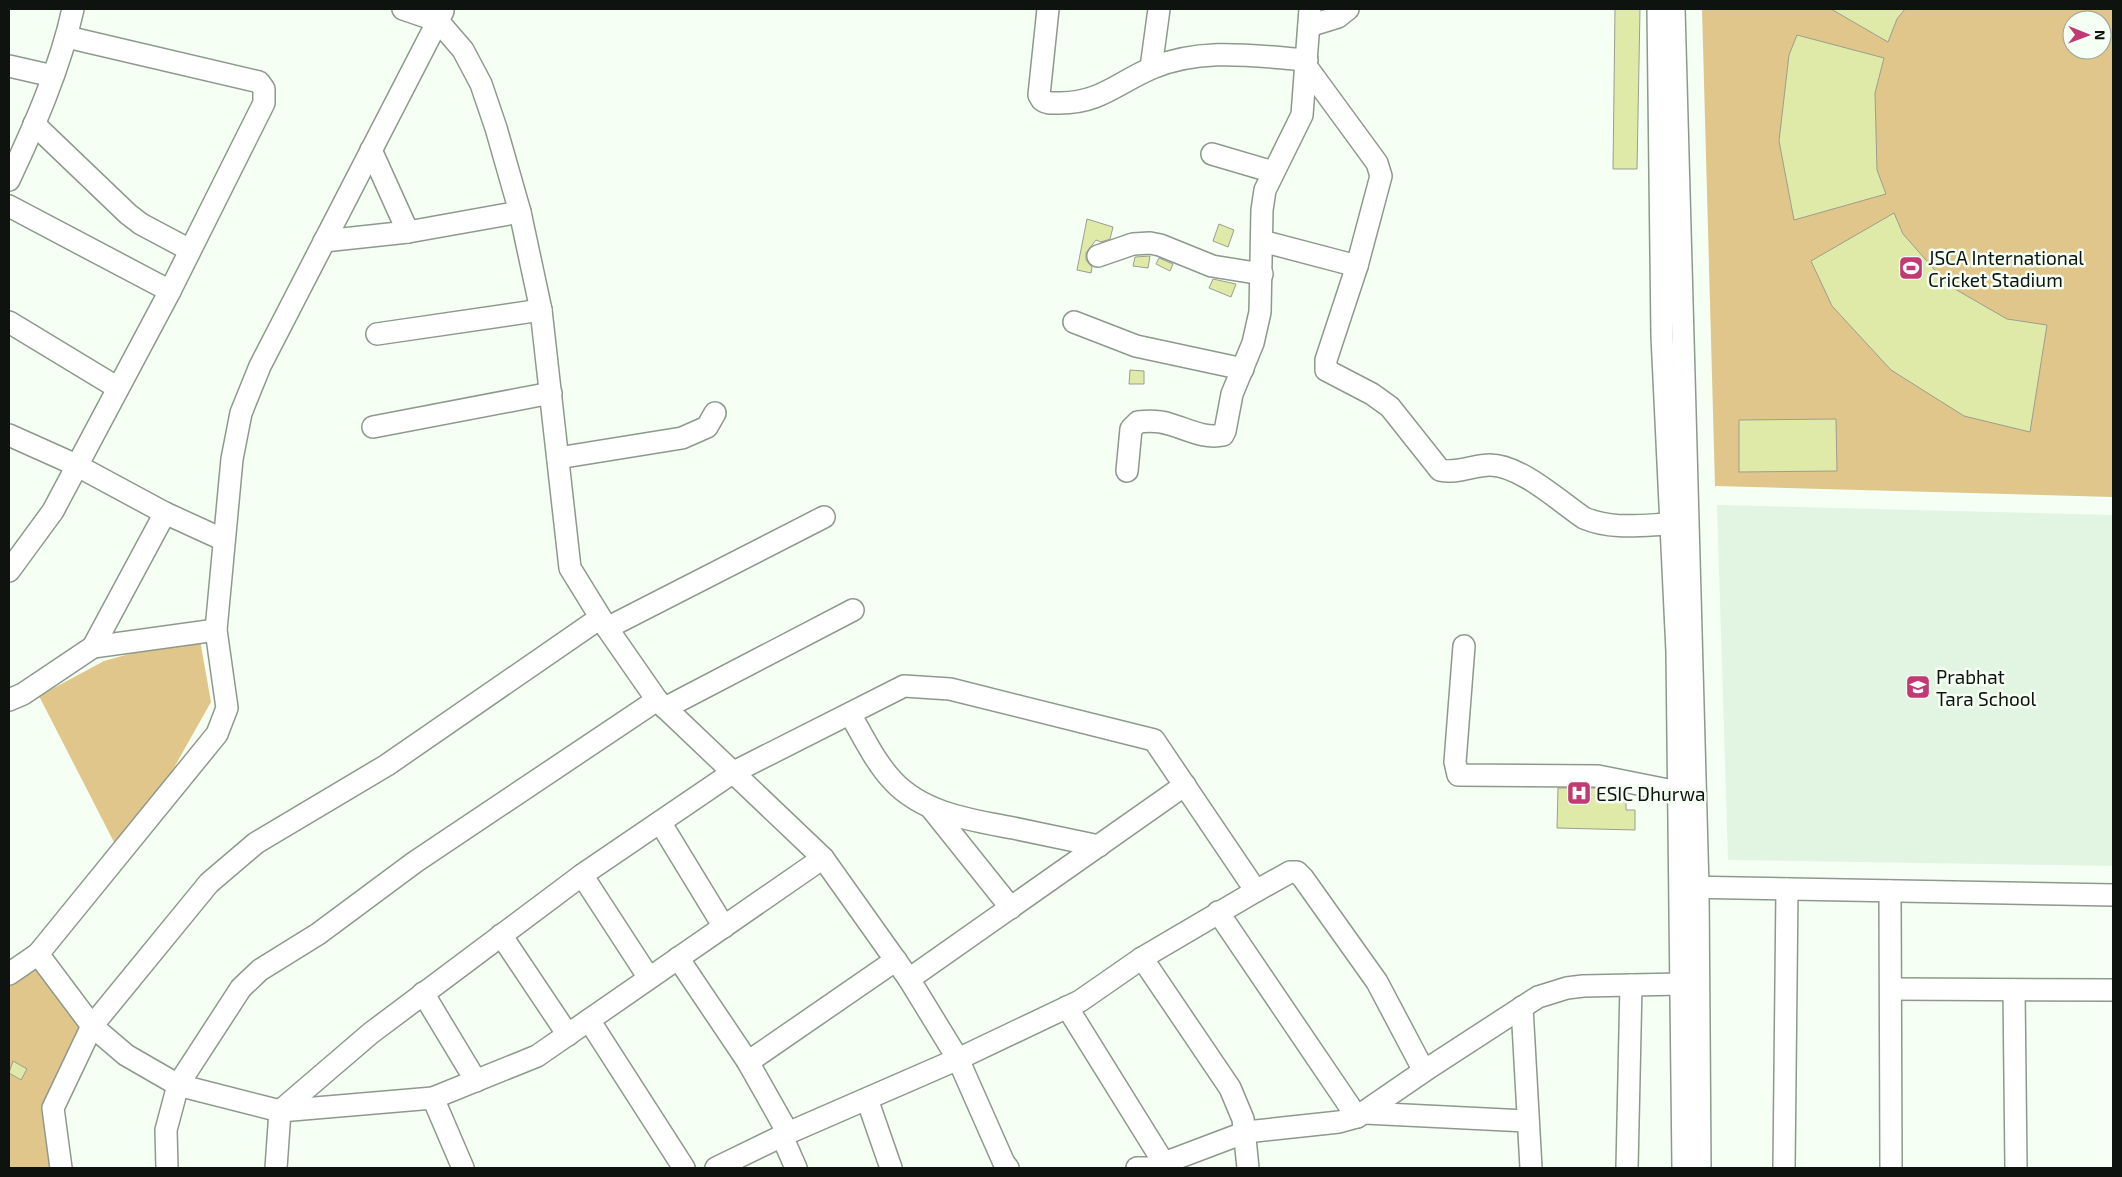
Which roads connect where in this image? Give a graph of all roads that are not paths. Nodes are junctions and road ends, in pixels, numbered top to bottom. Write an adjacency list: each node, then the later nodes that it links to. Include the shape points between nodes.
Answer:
1 (73, 9): 10 (street)
2 (403, 9): 8 (street)
3 (1048, 9): 13 (street, via 1040,91 1044,102 1084,102)
4 (1159, 9): 13 (street)
5 (1348, 9): 9 (street, via 1338,17)
6 (1658, 9): 46 (street, via 1662,336)
7 (1674, 9): 65 (street)
8 (441, 15): 16 (street); 22 (street, via 481,84)
9 (1309, 18): 11 (street)
10 (66, 37): 14 (street); 26 (street, via 259,82 264,89 264,104)
11 (1306, 63): 13 (street, via 1208,54); 19 (street, via 1302,115); 28 (street, via 1380,170 1381,181)
12 (9, 66): 14 (street)
13 (1151, 68)
14 (53, 76): 15 (street)
15 (34, 124): 18 (street); 26 (street, via 128,214)
16 (371, 150): 23 (street); 24 (street)
17 (1212, 154): 19 (street)
18 (13, 160): 20 (street)
19 (1273, 172): 25 (street, via 1263,200)
20 (9, 180)
21 (9, 206): 30 (street)
22 (520, 212): 23 (street); 31 (street)
23 (408, 232): 24 (street)
24 (324, 241): 47 (street, via 260,366 241,413 232,459)
25 (1262, 241): 28 (street); 29 (street)
26 (190, 250): 30 (street)
27 (1098, 256): 29 (street, via 1133,244 1150,243 1212,266)
28 (1357, 266): 46 (street, via 1325,367 1390,407 1436,467 1444,471 1491,465 1510,468 1596,523 1618,526)
29 (1262, 274): 35 (street, via 1258,327)
30 (170, 291): 36 (street)
31 (541, 310): 34 (street); 37 (street)
32 (9, 322): 36 (street)
33 (1074, 322): 35 (street, via 1136,346)
34 (377, 334)
35 (1242, 369): 43 (street, via 1232,394 1223,434 1190,432 1165,423 1138,422 1131,429)
36 (118, 388): 42 (street)
37 (551, 393): 39 (street); 41 (street)
38 (714, 413): 41 (street, via 707,427 682,438)
39 (373, 427)
40 (10, 439): 42 (street)
41 (558, 458): 50 (street, via 570,568)
42 (76, 465): 44 (street); 48 (street, via 54,511)
43 (1127, 471)
44 (165, 513): 47 (street); 53 (street)
45 (824, 517): 50 (street)
46 (1671, 524): 59 (street, via 1678,652)
47 (224, 540): 51 (street)
48 (9, 571)
49 (853, 610): 55 (street)
50 (604, 623): 55 (street); 90 (street, via 387,765 256,842 209,883)
51 (216, 630): 53 (street); 74 (street, via 227,708 217,734)
52 (1464, 646): 59 (street, via 1455,762 1458,775 1589,775)
53 (93, 647): 54 (street)
54 (9, 700)
55 (661, 704): 57 (street); 96 (street, via 415,862 318,934 260,970 241,988)
56 (850, 714): 57 (street); 58 (street, via 904,686 950,689 1154,740); 60 (street, via 881,767 894,782)
57 (732, 773): 61 (street); 63 (street)
58 (1185, 785): 62 (street); 67 (street)
59 (1678, 792): 65 (street)
60 (929, 806): 62 (street, via 953,816); 70 (street)
61 (660, 822): 64 (street); 72 (street)
62 (1099, 846): 70 (street)
63 (823, 858): 72 (street); 77 (street)
64 (582, 875): 73 (street); 79 (street)
65 (1689, 887): 66 (street); 81 (street); 119 (street)
66 (1787, 889): 68 (street); 120 (street)
67 (1256, 891): 71 (street); 94 (street, via 1290,872 1297,872 1304,878 1377,982)
68 (1890, 891): 69 (street); 83 (street)
69 (2113, 895)
70 (1011, 908): 80 (street)
71 (1218, 912): 76 (street); 100 (street)
72 (724, 927): 75 (street)
73 (501, 935): 86 (street); 91 (street)
74 (38, 954): 78 (street); 90 (street)
75 (678, 958): 79 (street); 93 (street)
76 (1142, 958): 87 (street); 102 (street, via 1227,1082 1239,1106)
77 (896, 960): 80 (street); 93 (street)
78 (9, 974)
79 (649, 978): 89 (street)
80 (910, 979): 92 (street)
81 (1681, 984): 82 (street); 118 (street)
82 (1631, 986): 88 (street, via 1567,988); 117 (street)
83 (1890, 989): 84 (street); 121 (street)
84 (2014, 990): 85 (street); 122 (street)
85 (2113, 990)
86 (422, 993): 95 (street); 99 (street)
87 (1067, 1007): 92 (street); 104 (street)
88 (1522, 1007): 94 (street); 101 (street)
89 (589, 1020): 91 (street); 109 (street)
90 (92, 1026): 96 (street, via 126,1055); 105 (street, via 53,1108)
91 (568, 1035): 95 (street, via 537,1056)
92 (958, 1059): 98 (street); 113 (street)
93 (748, 1062): 103 (street)
94 (1424, 1071): 100 (street)
95 (476, 1081): 97 (street)
96 (178, 1085): 99 (street); 106 (street, via 166,1130)
97 (434, 1098): 99 (street); 108 (street)
98 (867, 1099): 103 (street); 112 (street)
99 (280, 1111): 107 (street)
100 (1361, 1115): 101 (street); 102 (street, via 1339,1122)
101 (1528, 1121): 116 (street)
102 (1246, 1132): 104 (street); 115 (street)
103 (785, 1134): 110 (street); 111 (street)
104 (1165, 1166): 114 (street)
105 (61, 1168)
106 (167, 1168)
107 (276, 1168)
108 (463, 1168)
109 (684, 1168)
110 (716, 1168)
111 (796, 1168)
112 (891, 1168)
113 (1008, 1168)
114 (1138, 1168)
115 (1248, 1168)
116 (1531, 1168)
117 (1627, 1168)
118 (1684, 1168)
119 (1700, 1168)
120 (1784, 1168)
121 (1891, 1168)
122 (2016, 1168)

